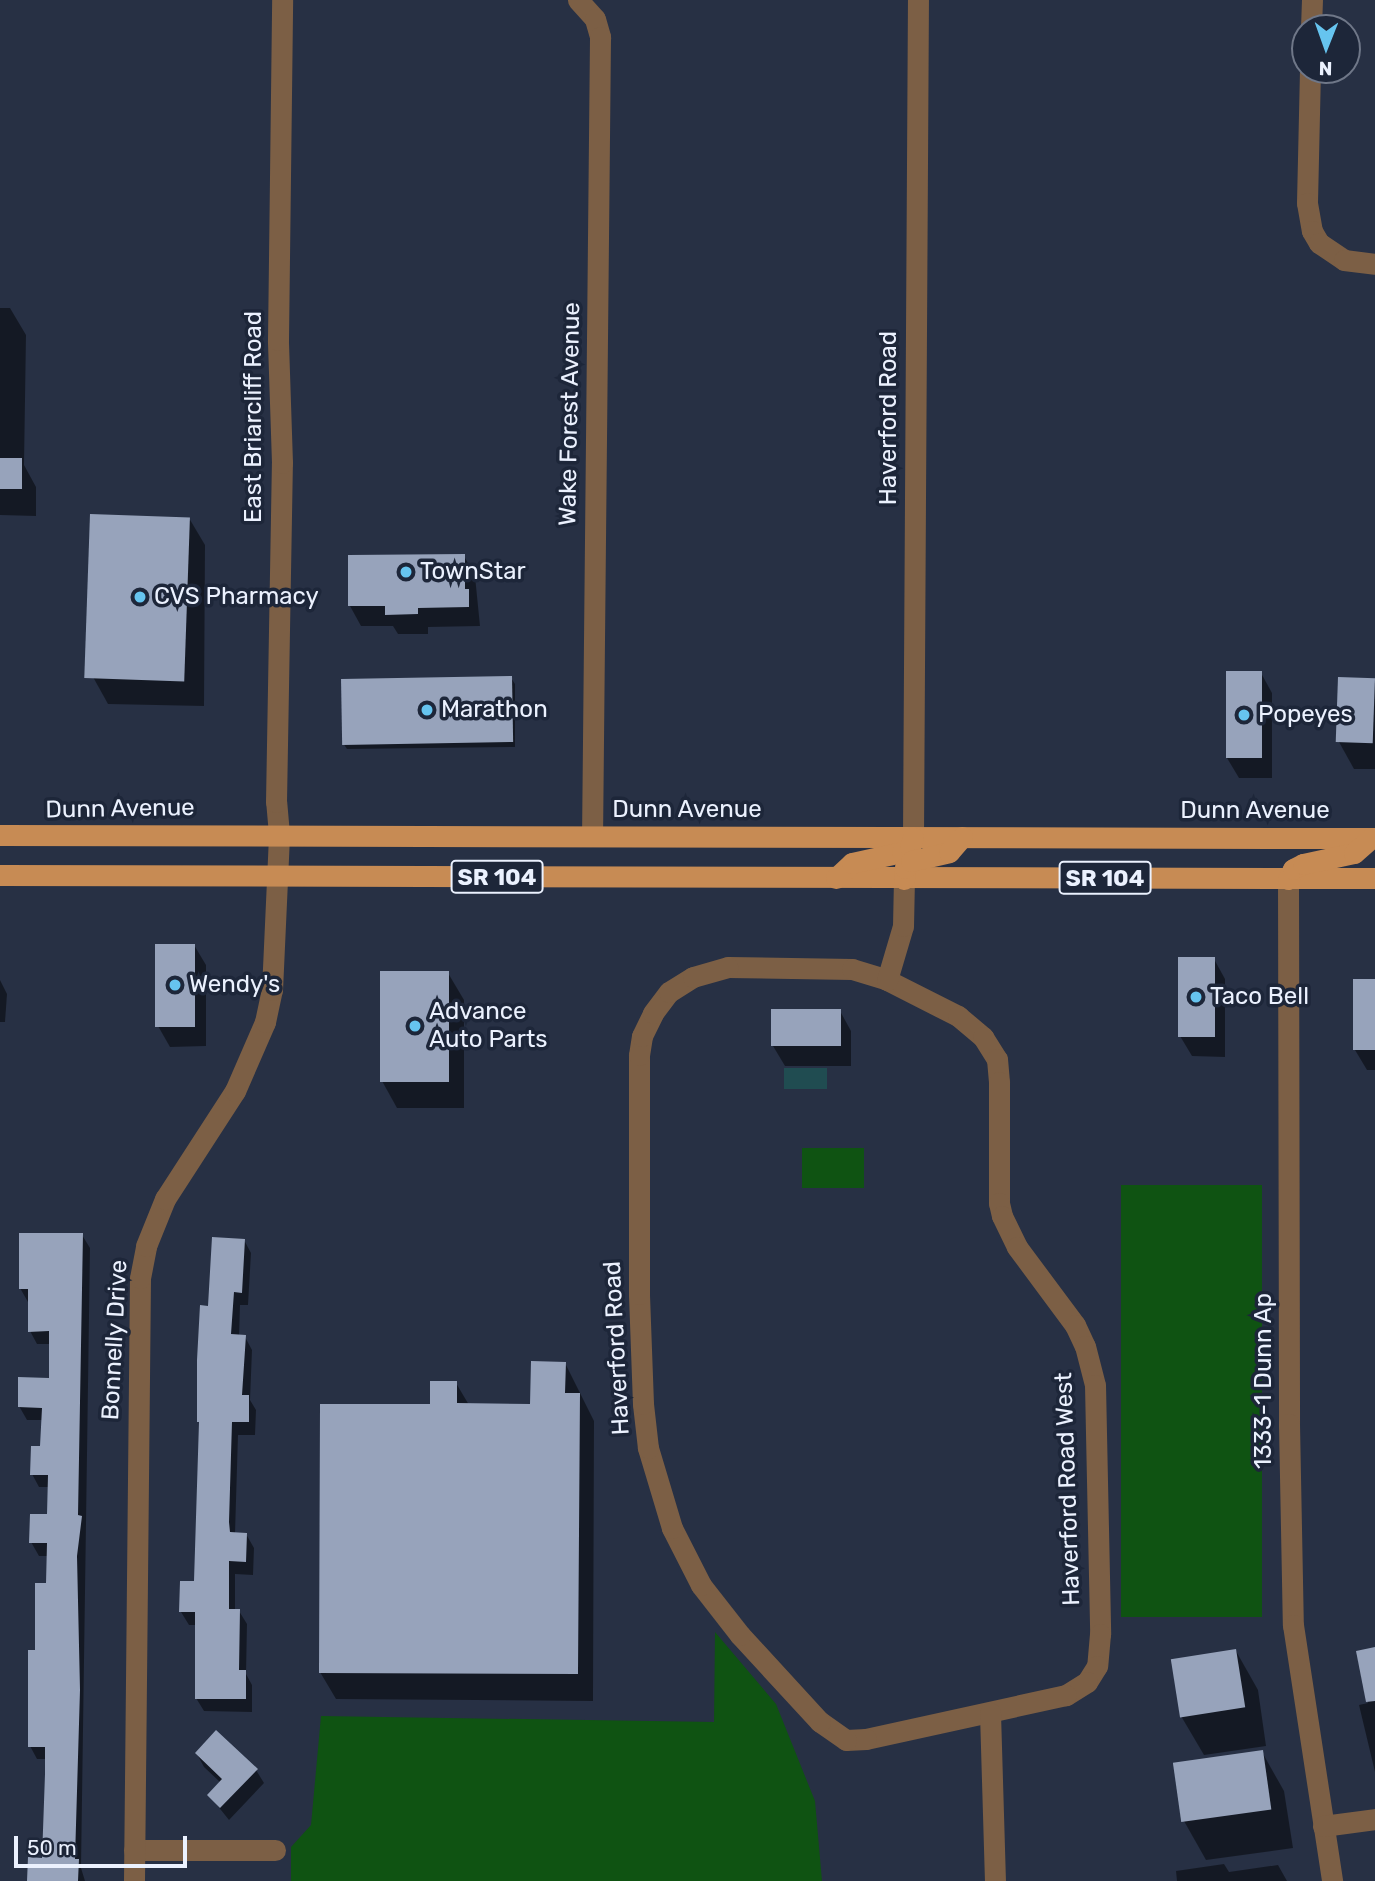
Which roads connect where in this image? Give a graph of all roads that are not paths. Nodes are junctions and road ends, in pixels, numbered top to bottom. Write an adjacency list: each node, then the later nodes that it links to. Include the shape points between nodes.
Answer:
1 (282, 0): 6 (street, East Briarcliff Road)
2 (578, 0): 8 (street, Wake Forest Avenue, via 595,19 600,37)
3 (918, 0): 9 (street, Haverford Road)
4 (1310, 84): 5 (street, via 1308,217 1319,243 1344,260)
5 (1375, 264)
6 (279, 834): 7 (main road, Dunn Avenue / SR 104); 8 (main road, Dunn Avenue / SR 104); 13 (street, Bonnelly Drive)
7 (0, 835)
8 (592, 836): 9 (main road, Dunn Avenue / SR 104)
9 (912, 836): 10 (main road, Dunn Avenue / SR 104); 14 (main road, via 910,846 902,852 852,863)
10 (962, 837): 11 (main road, Dunn Avenue / SR 104); 17 (main road, via 949,852 911,861)
11 (1373, 838): 15 (main road, via 1354,853 1303,864)
12 (0, 875): 13 (main road, SR 104)
13 (276, 876): 14 (main road, SR 104); 22 (street, Bonnelly Drive, via 272,990 265,1022 235,1091 164,1199 146,1246 141,1278)
14 (836, 878): 17 (main road, SR 104)
15 (1288, 878): 16 (main road, SR 104); 17 (main road, SR 104); 21 (street, 1333-1 Dunn Ap, via 1293,1625)
16 (1375, 878)
17 (904, 879): 18 (street, via 903,926)
18 (887, 980): 19 (street, Haverford Road West, via 958,1016 983,1037 996,1059 1002,1216 1017,1247 1075,1325 1095,1385 1097,1666 1087,1682 1066,1695); 19 (street, Haverford Road, via 852,969 727,967 693,977 669,992 653,1013 639,1055 639,1294 648,1448 662,1503 701,1585 820,1722 846,1740 866,1739)
19 (990, 1713): 25 (street)
20 (1375, 1819): 21 (street)
21 (1323, 1826): 26 (street, 1333-1 Dunn Ap)
22 (135, 1850): 23 (street); 24 (street, Bonnelly Drive)
23 (275, 1850)
24 (134, 1881)
25 (995, 1881)
26 (1332, 1881)

